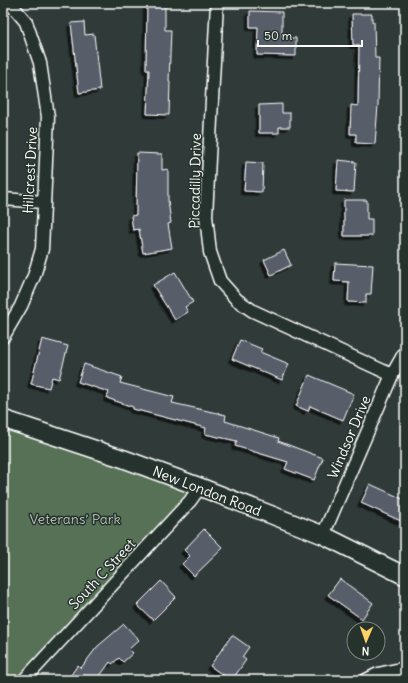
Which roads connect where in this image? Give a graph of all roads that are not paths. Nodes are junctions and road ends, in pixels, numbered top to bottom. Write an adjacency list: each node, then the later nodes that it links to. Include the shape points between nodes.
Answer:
1 (10, 3): 4 (street, Hillcrest Drive, via 26,22 40,63 48,117)
2 (217, 3): 7 (street, Piccadilly Drive, via 206,216 210,252 220,281 237,300 253,311)
3 (3, 199): 4 (street)
4 (44, 202): 5 (street, Hillcrest Drive, via 42,249 34,276 21,306)
5 (3, 337)
6 (405, 352): 7 (street, Windsor Drive)
7 (392, 375): 10 (street, Windsor Drive)
8 (3, 419): 9 (street, New London Road)
9 (200, 487): 10 (street, New London Road); 13 (street, South C Street, via 190,501)
10 (323, 535): 11 (street, New London Road)
11 (405, 576)
12 (405, 668): 14 (street, via 378,674)
13 (24, 680)
14 (366, 680)

